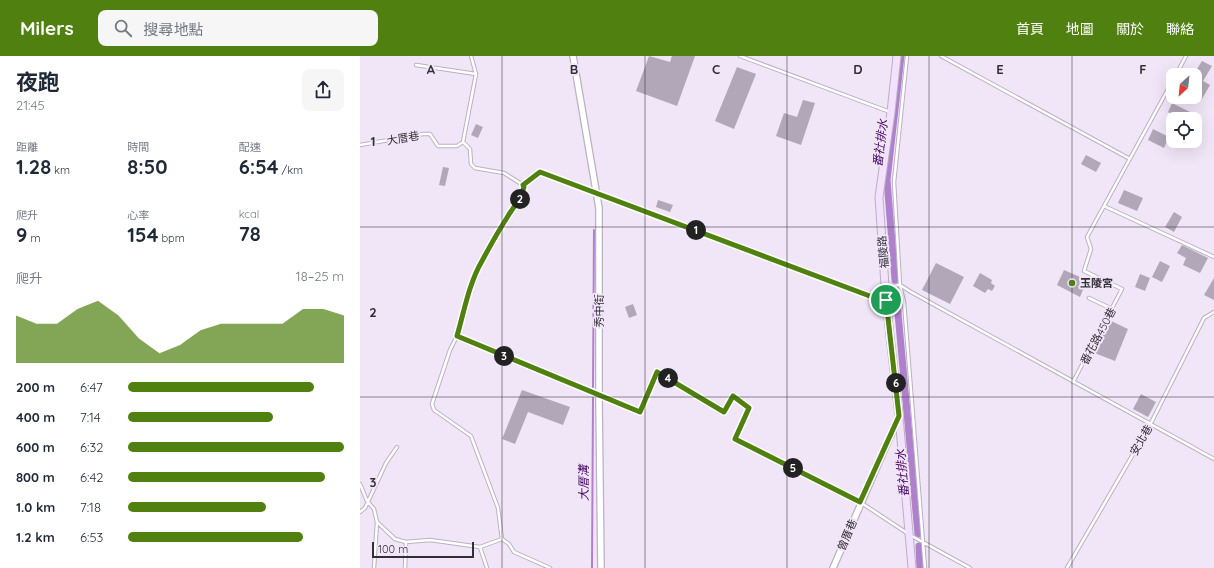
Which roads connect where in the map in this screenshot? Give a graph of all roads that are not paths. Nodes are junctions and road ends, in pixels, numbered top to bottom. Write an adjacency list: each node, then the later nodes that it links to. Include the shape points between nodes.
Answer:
1 (471, 56): 10 (lane)
2 (573, 56): 17 (street, 秀中街)
3 (740, 56): 12 (lane)
4 (897, 56): 12 (street, 福陵路)
5 (907, 56): 20 (lane, via 894,182)
6 (941, 56): 15 (lane)
7 (1186, 56): 9 (lane)
8 (416, 65): 10 (lane)
9 (1180, 68)
10 (476, 74): 13 (lane)
11 (1166, 93): 15 (lane, 番花路450巷)
12 (891, 112): 21 (street, 福陵路, via 879,197)
13 (463, 142): 14 (lane, 大厝巷, via 457,146 438,146 430,134 423,134); 16 (lane, via 470,149 471,164 475,168 504,173)
14 (360, 145)
15 (1130, 159): 18 (lane, 番花路450巷)
16 (523, 185): 17 (lane, via 540,172); 26 (lane, via 517,205 480,262)
17 (596, 193): 23 (lane); 28 (street, 秀中街, via 599,208)
18 (1104, 206): 19 (lane); 24 (lane, 番花路450巷, via 1087,237 1091,249 1084,271 1122,289)
19 (1214, 257)
20 (900, 285): 21 (lane); 27 (lane); 41 (lane, via 904,302)
21 (886, 287): 23 (street, 福陵路)
22 (1089, 298): 24 (lane)
23 (886, 300): 29 (street, 福陵路)
24 (1112, 310): 27 (lane, 番花路450巷)
25 (1214, 312): 30 (lane, 安北巷, via 1204,318)
26 (457, 336): 28 (lane); 39 (lane, via 432,404 434,410 471,436 498,508)
27 (1073, 382): 30 (lane)
28 (599, 395): 35 (lane, via 640,412 657,372 724,412 733,396 749,408 735,439); 47 (street, 秀中街)
29 (899, 416): 35 (street, 曾厝巷); 38 (street, 福陵路)
30 (1150, 425): 32 (lane); 52 (lane, 安北巷)
31 (397, 447): 34 (lane)
32 (1214, 459)
33 (360, 484): 34 (lane)
34 (367, 501): 36 (lane, via 365,508); 37 (lane, via 374,509)
35 (860, 502): 38 (lane); 48 (street, 曾厝巷)
36 (360, 512)
37 (377, 522): 40 (lane, via 395,539); 43 (lane)
38 (910, 535): 41 (lane); 49 (street, 福陵路)
39 (502, 539): 42 (lane); 46 (lane, via 514,552)
40 (406, 542): 42 (lane, via 430,540); 44 (lane)
41 (922, 542): 50 (lane); 51 (lane)
42 (480, 547): 45 (lane)
43 (374, 568)
44 (405, 568)
45 (487, 568)
46 (550, 568)
47 (601, 568)
48 (833, 568)
49 (912, 568)
50 (925, 568)
51 (970, 568)
52 (1067, 568)

